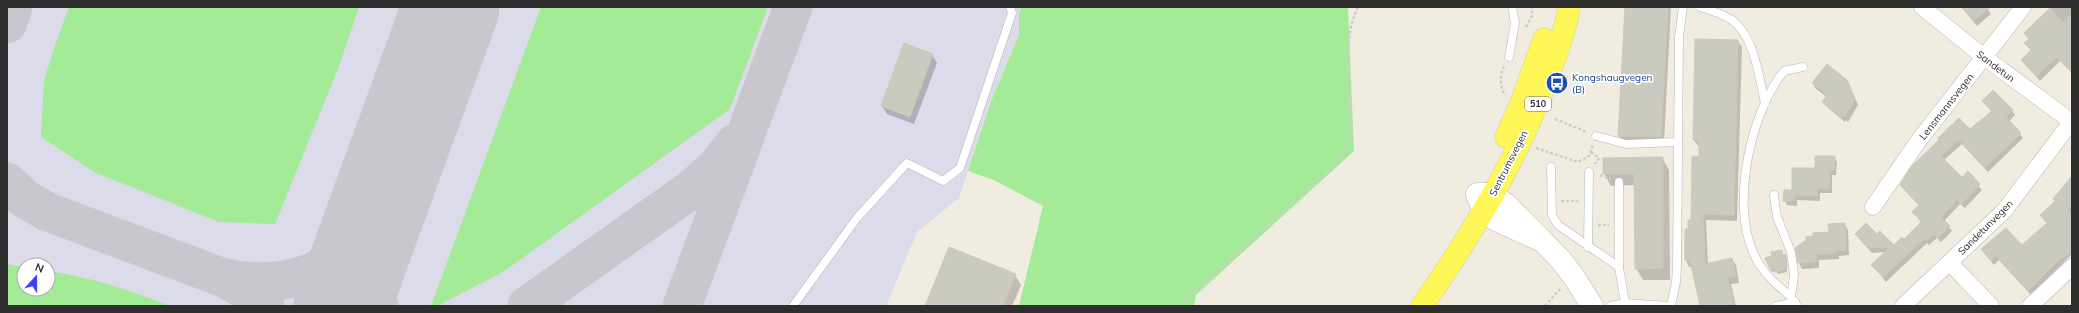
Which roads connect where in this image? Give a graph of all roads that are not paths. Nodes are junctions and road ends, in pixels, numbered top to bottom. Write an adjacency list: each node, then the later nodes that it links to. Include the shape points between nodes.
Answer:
1 (1010, 7): 28 (lane, via 1012,13 960,168 943,181 907,163 857,218)
2 (1512, 7): 9 (lane, via 1515,23)
3 (1554, 7): 20 (main road, Sentrumsvegen / 510, via 1540,56)
4 (1569, 7): 20 (main road, Sentrumsvegen / 510, via 1537,107)
5 (1683, 7): 15 (lane, via 1679,37)
6 (1700, 7): 12 (lane, via 1732,20 1743,32 1755,56)
7 (1922, 7): 10 (street, Sandetun)
8 (2023, 7): 10 (street, Lensmannsvegen)
9 (1509, 57)
10 (1984, 57): 13 (street, Sandetun); 21 (street, Lensmannsvegen, via 1919,140)
11 (1803, 66): 12 (lane, via 1784,71)
12 (1764, 103): 26 (lane, via 1749,153 1744,196 1746,223 1753,251 1762,267)
13 (2072, 122): 23 (street, Sandetunvegen, via 2004,211)
14 (1596, 136): 15 (lane, via 1626,144)
15 (1678, 142): 33 (lane, via 1676,282)
16 (1551, 167): 22 (lane, via 1552,215 1558,225)
17 (1589, 172): 22 (lane)
18 (1619, 182): 24 (lane)
19 (1774, 195): 26 (lane, via 1777,217 1791,252)
20 (1484, 199): 29 (main road, Sentrumsvegen / 510); 30 (main road, Sentrumsvegen / 510, via 1444,274); 31 (street, via 1507,205 1574,277)
21 (1873, 207)
22 (1588, 246): 24 (lane)
23 (1950, 263): 35 (street, Sandetunvegen); 36 (street)
24 (1619, 267): 27 (lane)
25 (2072, 267): 37 (street)
26 (1794, 301): 34 (lane)
27 (1625, 303): 32 (lane); 33 (lane)
28 (793, 306)
29 (1408, 306)
30 (1422, 306)
31 (1592, 306)
32 (1611, 306)
33 (1669, 306)
34 (1776, 306)
35 (1904, 306)
36 (1990, 306)
37 (2030, 306)

